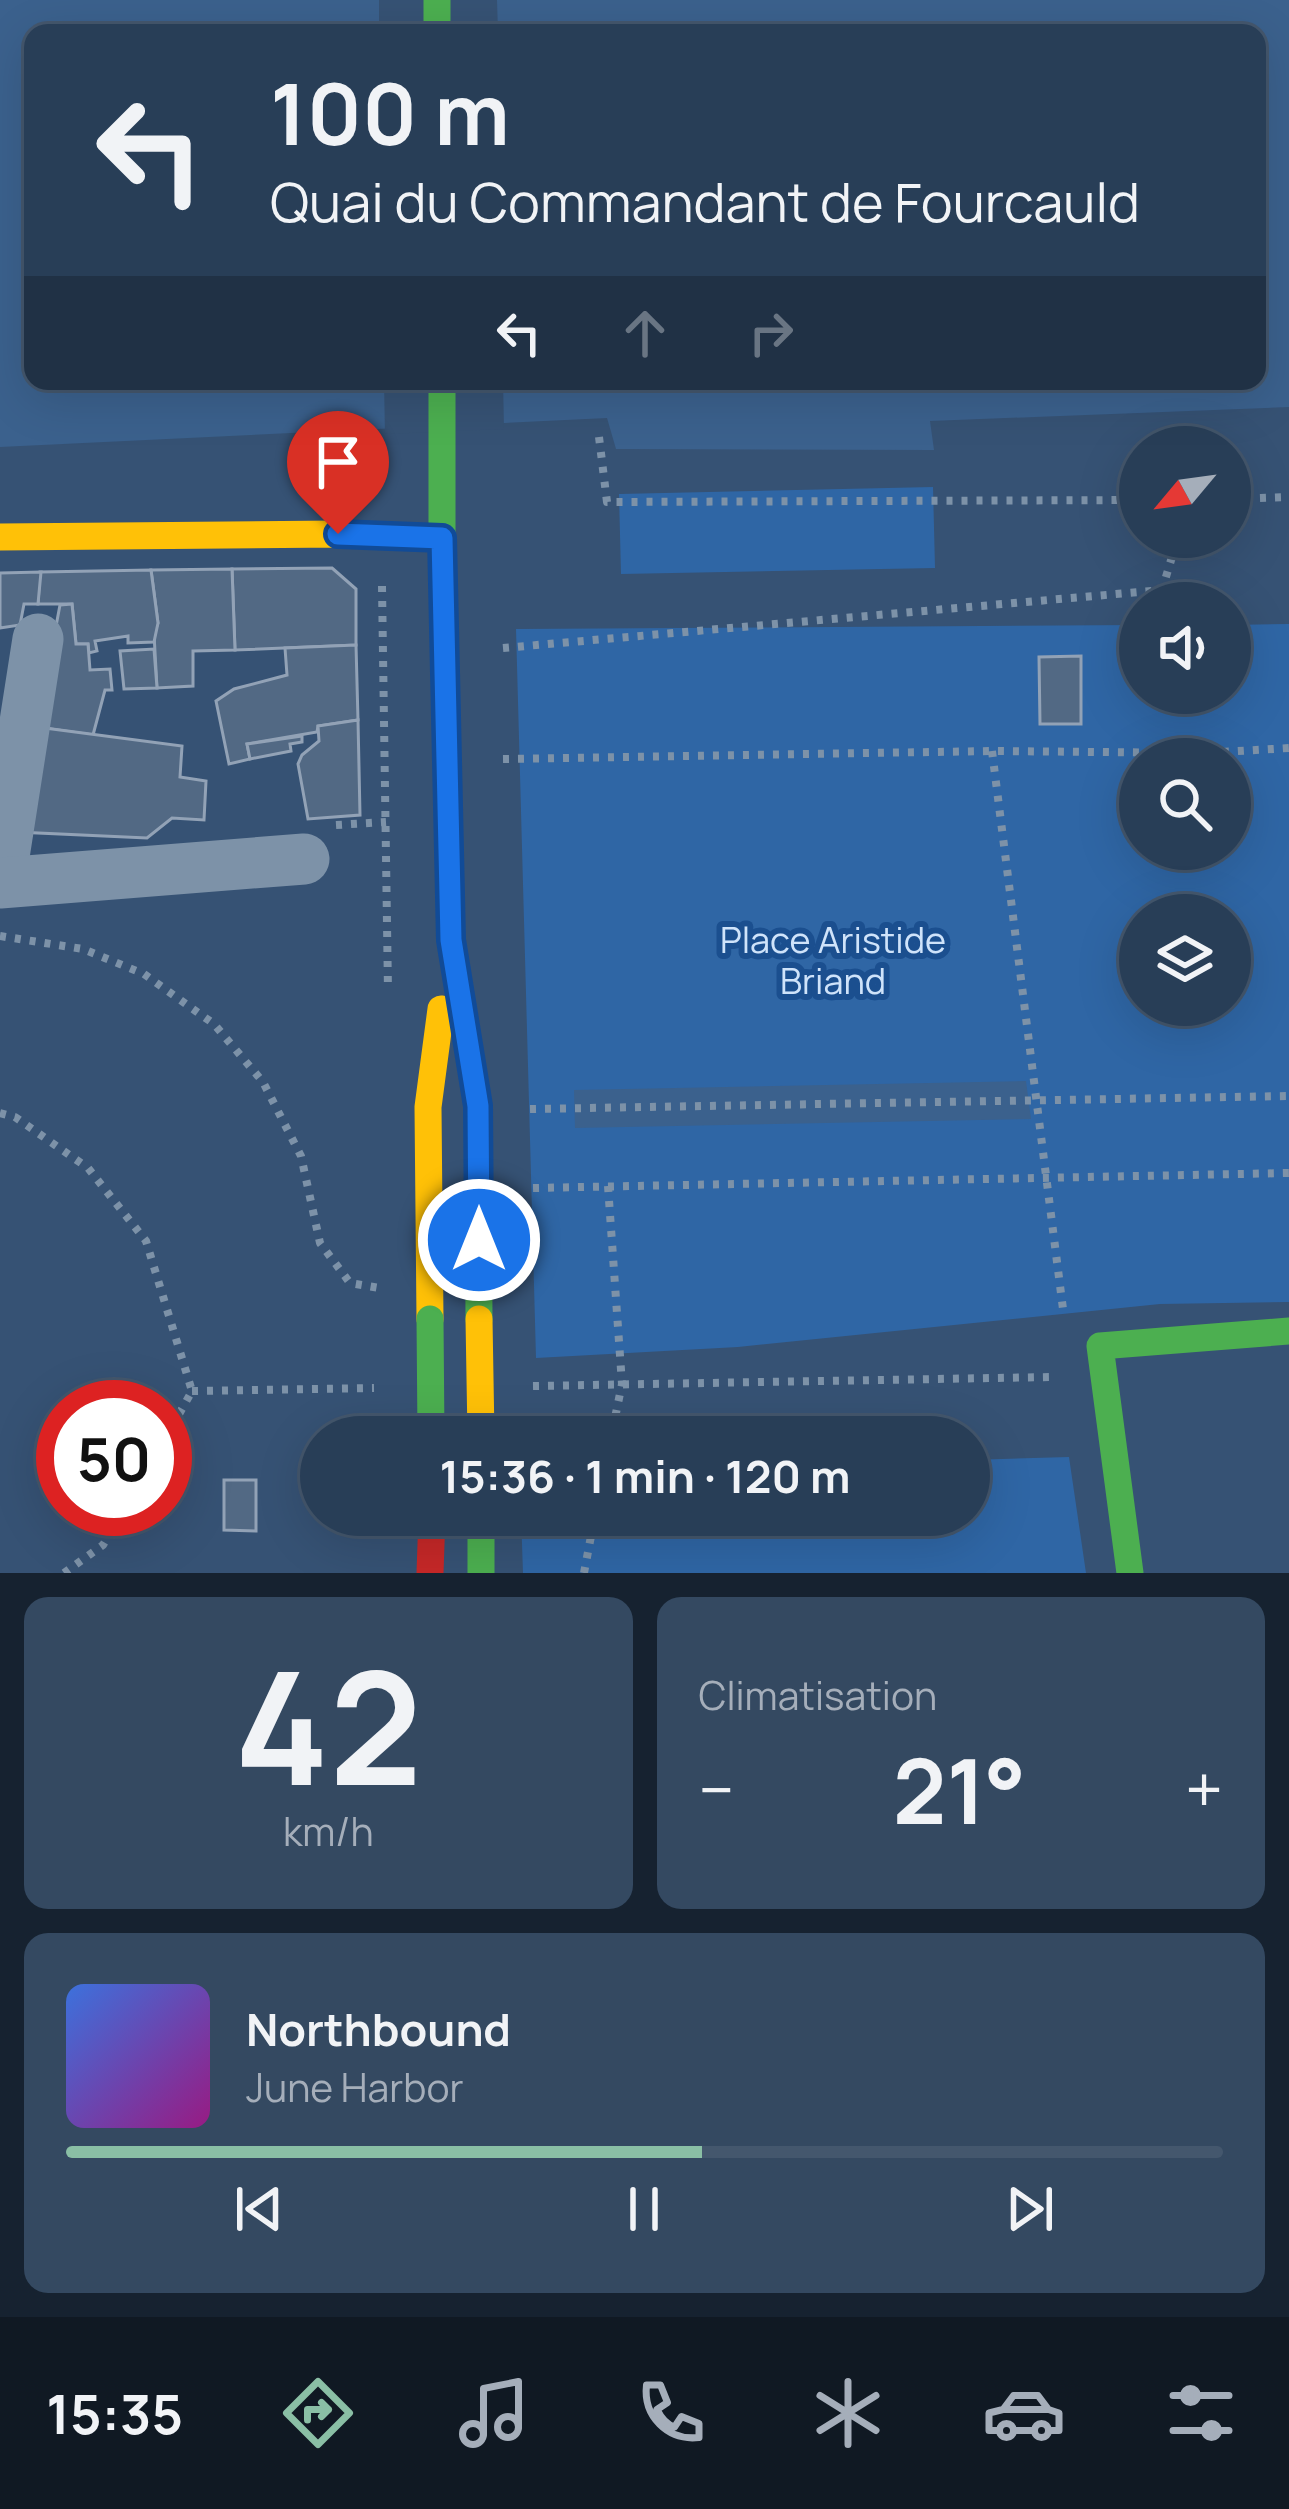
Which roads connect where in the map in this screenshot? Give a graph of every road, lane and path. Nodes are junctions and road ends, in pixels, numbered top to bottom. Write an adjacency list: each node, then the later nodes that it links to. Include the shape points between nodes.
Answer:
1 (442, 390): 8 (main road)
2 (599, 437): 5 (path, via 607,502)
3 (1289, 497): 4 (path)
4 (1251, 498)
5 (1119, 500)
6 (0, 537): 7 (main road)
7 (386, 537): 8 (main road); 16 (path)
8 (442, 538): 21 (main road)
9 (1172, 558): 11 (path, via 1162,590)
10 (38, 639): 18 (street)
11 (503, 648)
12 (1289, 748): 13 (path)
13 (992, 751): 14 (path); 23 (path)
14 (503, 759)
15 (360, 822): 16 (path)
16 (386, 822): 19 (path)
17 (304, 859): 18 (street)
18 (0, 882)
19 (387, 896)
20 (0, 936): 30 (path, via 83,949 144,974 214,1024 263,1082 301,1156 320,1243 350,1283)
21 (451, 940): 39 (main road, bridge, via 428,1107); 40 (main road, bridge, via 478,1106)
22 (1289, 1096): 23 (path)
23 (1038, 1101): 24 (path); 27 (path)
24 (528, 1109)
25 (0, 1113): 34 (path, via 88,1168 146,1241)
26 (1289, 1172): 27 (path)
27 (1048, 1178): 28 (path); 31 (path)
28 (608, 1186): 29 (path); 35 (path)
29 (528, 1188)
30 (392, 1291)
31 (1063, 1311)
32 (1289, 1330): 50 (main road, via 1100,1346)
33 (1070, 1377): 35 (path)
34 (189, 1380)
35 (622, 1384): 36 (path); 41 (path)
36 (526, 1386)
37 (383, 1388): 38 (path)
38 (192, 1391)
39 (431, 1416)
40 (481, 1416)
41 (615, 1416)
42 (108, 1536): 46 (path)
43 (431, 1536): 47 (main road)
44 (481, 1536): 48 (main road)
45 (591, 1536): 49 (path)
46 (64, 1573)
47 (430, 1573)
48 (481, 1573)
49 (584, 1573)
50 (1130, 1573)

